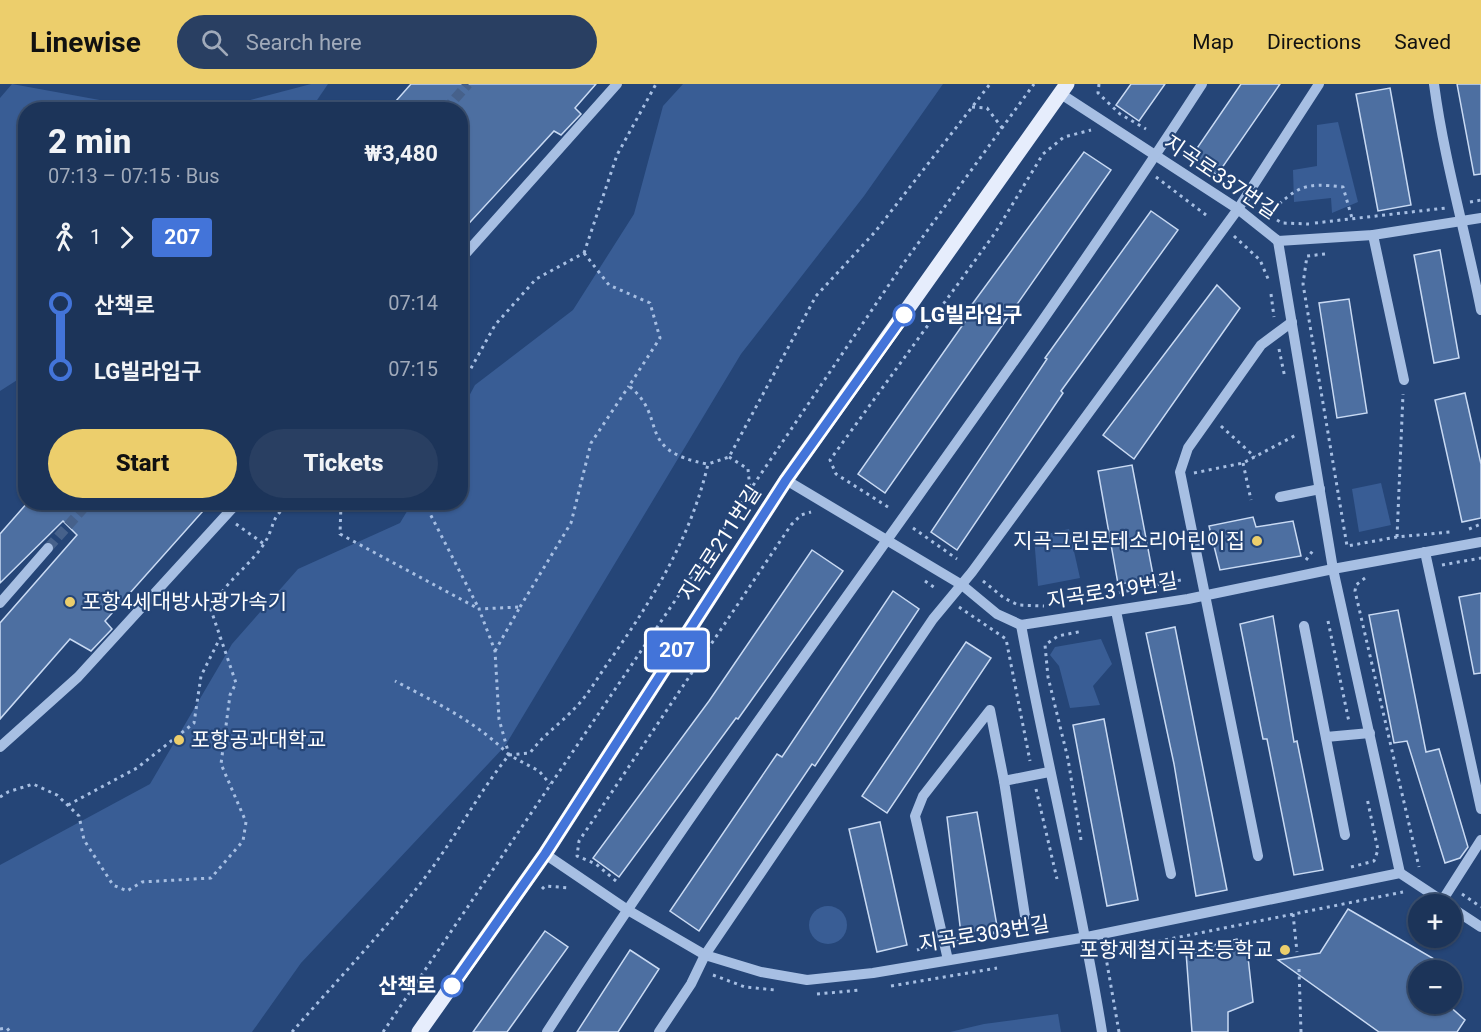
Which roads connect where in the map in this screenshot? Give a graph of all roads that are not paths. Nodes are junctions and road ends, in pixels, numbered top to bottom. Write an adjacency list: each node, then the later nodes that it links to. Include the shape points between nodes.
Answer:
1 (617, 84): 12 (street)
2 (1202, 84): 6 (street)
3 (1319, 84): 7 (street)
4 (1434, 84): 9 (street, via 1441,140)
5 (1064, 89): 6 (street, 지곡로337번길); 16 (main road, 지곡로211번길)
6 (1155, 156): 7 (street, 지곡로337번길); 20 (street)
7 (1238, 209): 11 (street, 지곡로337번길); 25 (street)
8 (1481, 218): 9 (street, 지곡로337번길)
9 (1463, 222): 10 (street, 지곡로337번길); 13 (street)
10 (1373, 235): 11 (street, 지곡로337번길); 15 (street)
11 (1278, 241): 14 (street)
12 (468, 251)
13 (1481, 310)
14 (1292, 322): 17 (street); 26 (street, via 1261,345 1188,448 1180,475)
15 (1404, 380)
16 (786, 480): 20 (street, 지곡로319번길); 39 (main road, 지곡로211번길)
17 (1320, 489): 18 (street); 24 (street)
18 (1280, 496)
19 (231, 510): 33 (street, via 78,677)
20 (888, 539): 25 (street, 지곡로319번길); 45 (street)
21 (1481, 542): 23 (street, 지곡로319번길)
22 (48, 548): 27 (street)
23 (1425, 552): 24 (street, 지곡로319번길); 36 (street)
24 (1333, 569): 26 (street, 지곡로319번길); 31 (street)
25 (962, 585): 29 (street, 지곡로319번길, via 997,614); 50 (street, via 933,619)
26 (1207, 596): 28 (street, 지곡로319번길); 40 (street)
27 (0, 603)
28 (1116, 610): 29 (street, 지곡로319번길); 42 (street)
29 (1021, 625): 34 (street)
30 (1304, 626): 32 (street)
31 (1370, 733): 32 (street); 41 (street)
32 (1326, 737): 37 (street)
33 (0, 747)
34 (1049, 772): 35 (street); 49 (street)
35 (1004, 780): 47 (street); 51 (street, via 990,710 923,796 915,816)
36 (1481, 809)
37 (1345, 835)
38 (1481, 840): 44 (street)
39 (545, 854): 45 (street, 지곡로303번길); 52 (main road, 지곡로211번길)
40 (1258, 856)
41 (1400, 873): 43 (street); 49 (street, 지곡로303번길)
42 (1171, 874)
43 (1431, 894)
44 (1449, 894)
45 (626, 909): 50 (street, 지곡로303번길); 53 (street)
46 (1462, 915): 48 (street)
47 (1025, 916)
48 (1481, 927)
49 (1087, 937): 51 (street, 지곡로303번길); 55 (street)
50 (705, 955): 51 (street, 지곡로303번길, via 760,972 807,980); 54 (street)
51 (948, 960)
52 (419, 1032)
53 (547, 1032)
54 (659, 1032)
55 (1102, 1032)

